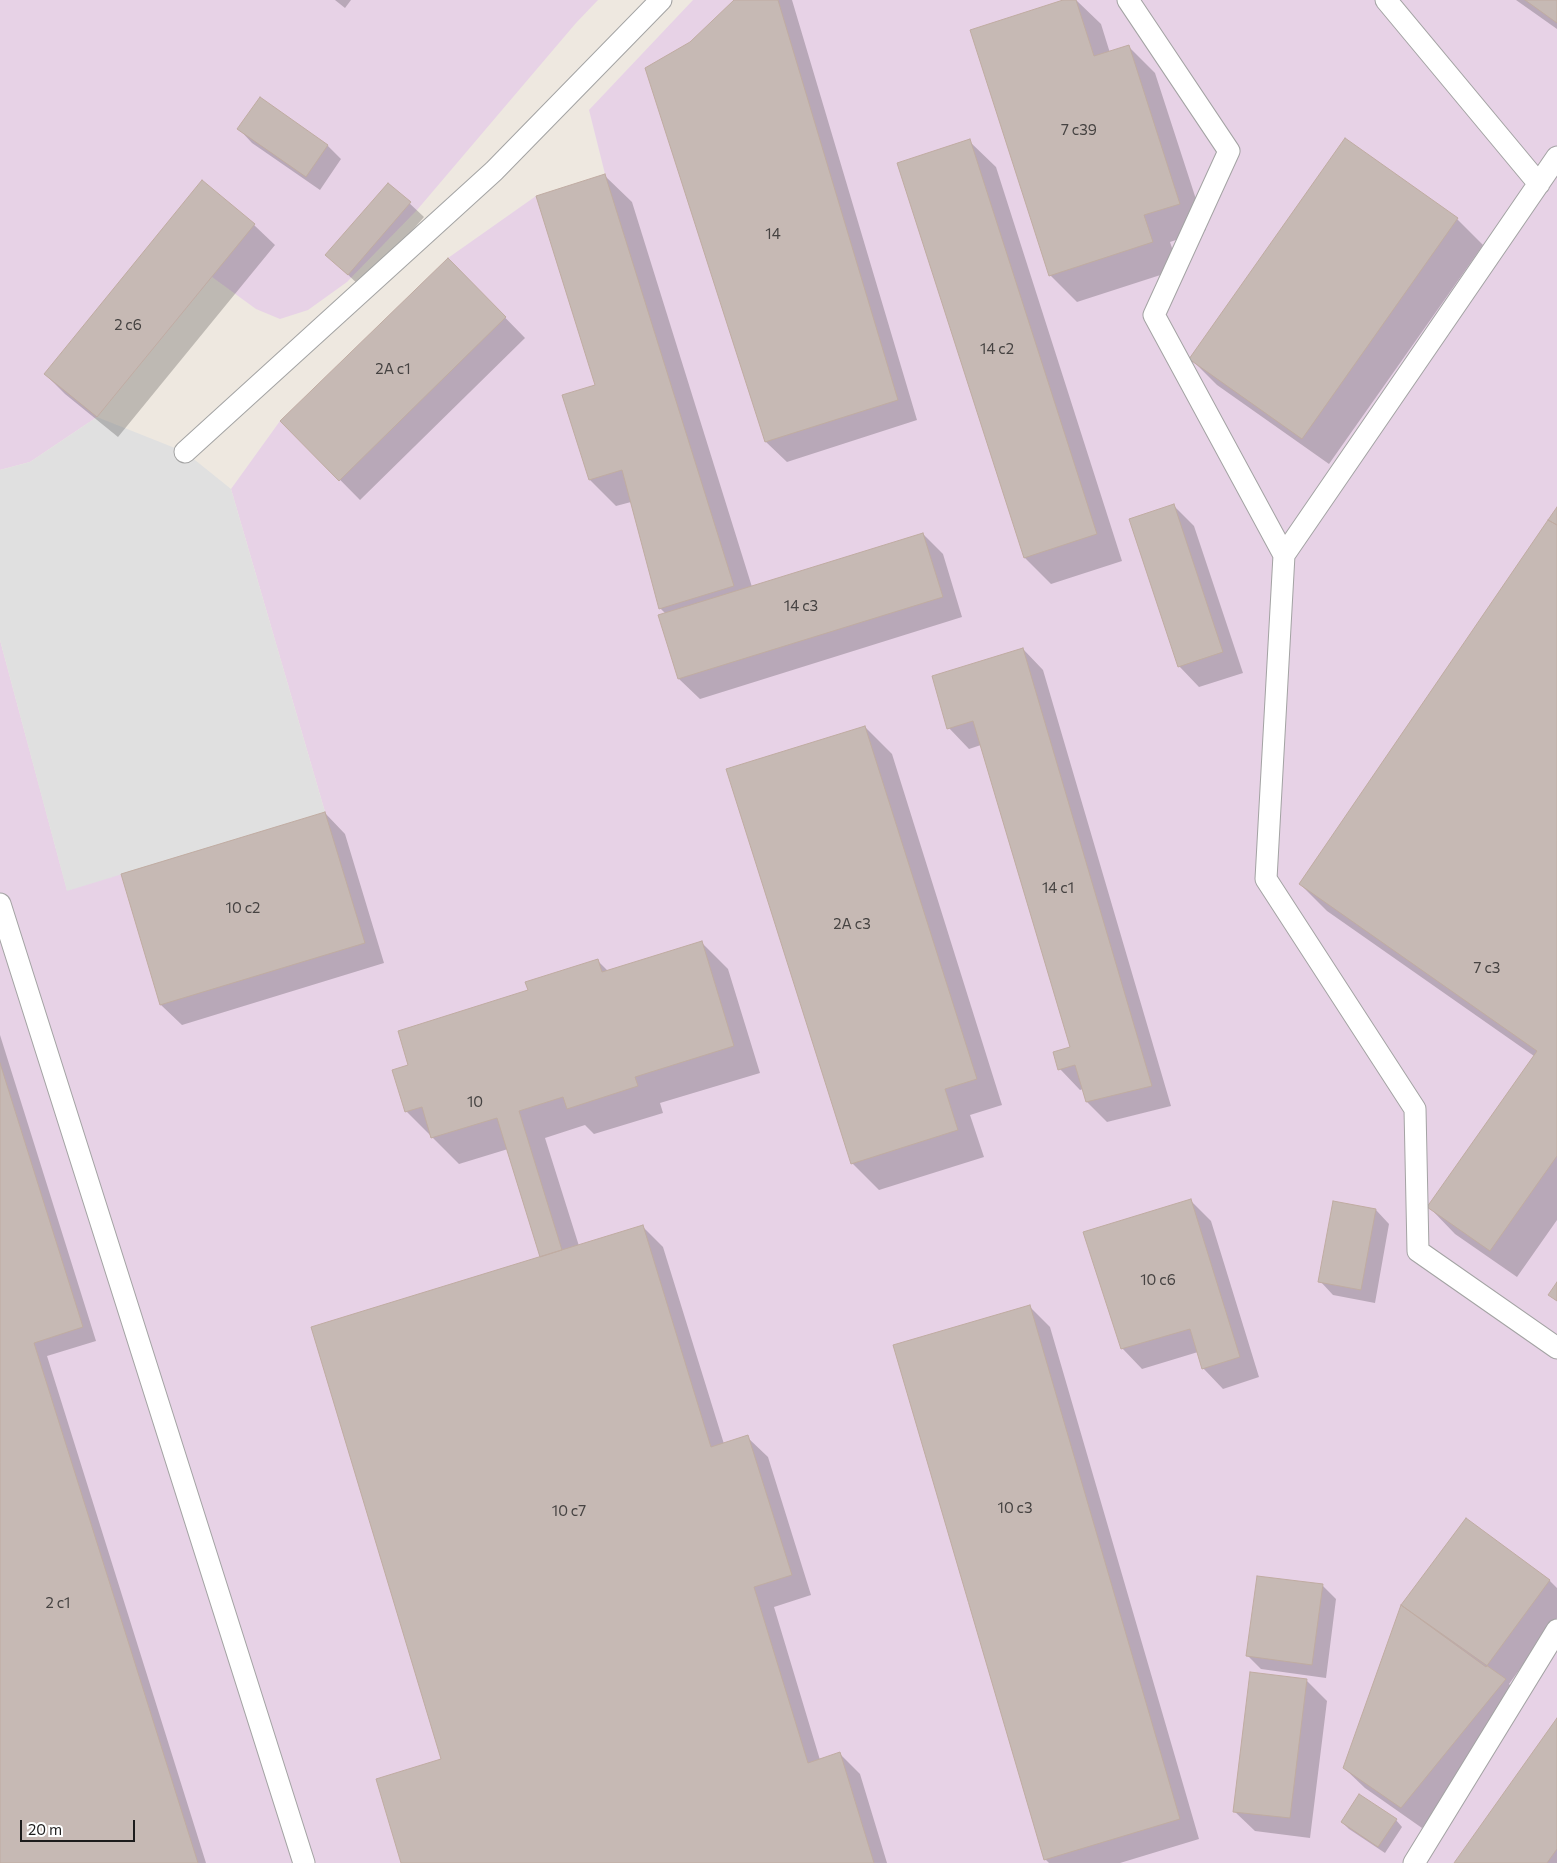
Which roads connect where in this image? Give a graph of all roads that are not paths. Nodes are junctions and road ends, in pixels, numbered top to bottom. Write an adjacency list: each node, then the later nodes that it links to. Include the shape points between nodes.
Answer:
1 (660, 0): 6 (lane, via 494,171)
2 (1128, 0): 7 (lane, via 1229,151 1154,315)
3 (1386, 0): 5 (lane)
4 (1557, 156): 5 (lane)
5 (1538, 184): 7 (lane)
6 (185, 452)
7 (1284, 555): 9 (lane, via 1266,879 1415,1109 1418,1251)
8 (0, 904): 11 (lane)
9 (1557, 1348)
10 (1557, 1630): 12 (lane)
11 (304, 1863)
12 (1414, 1863)

